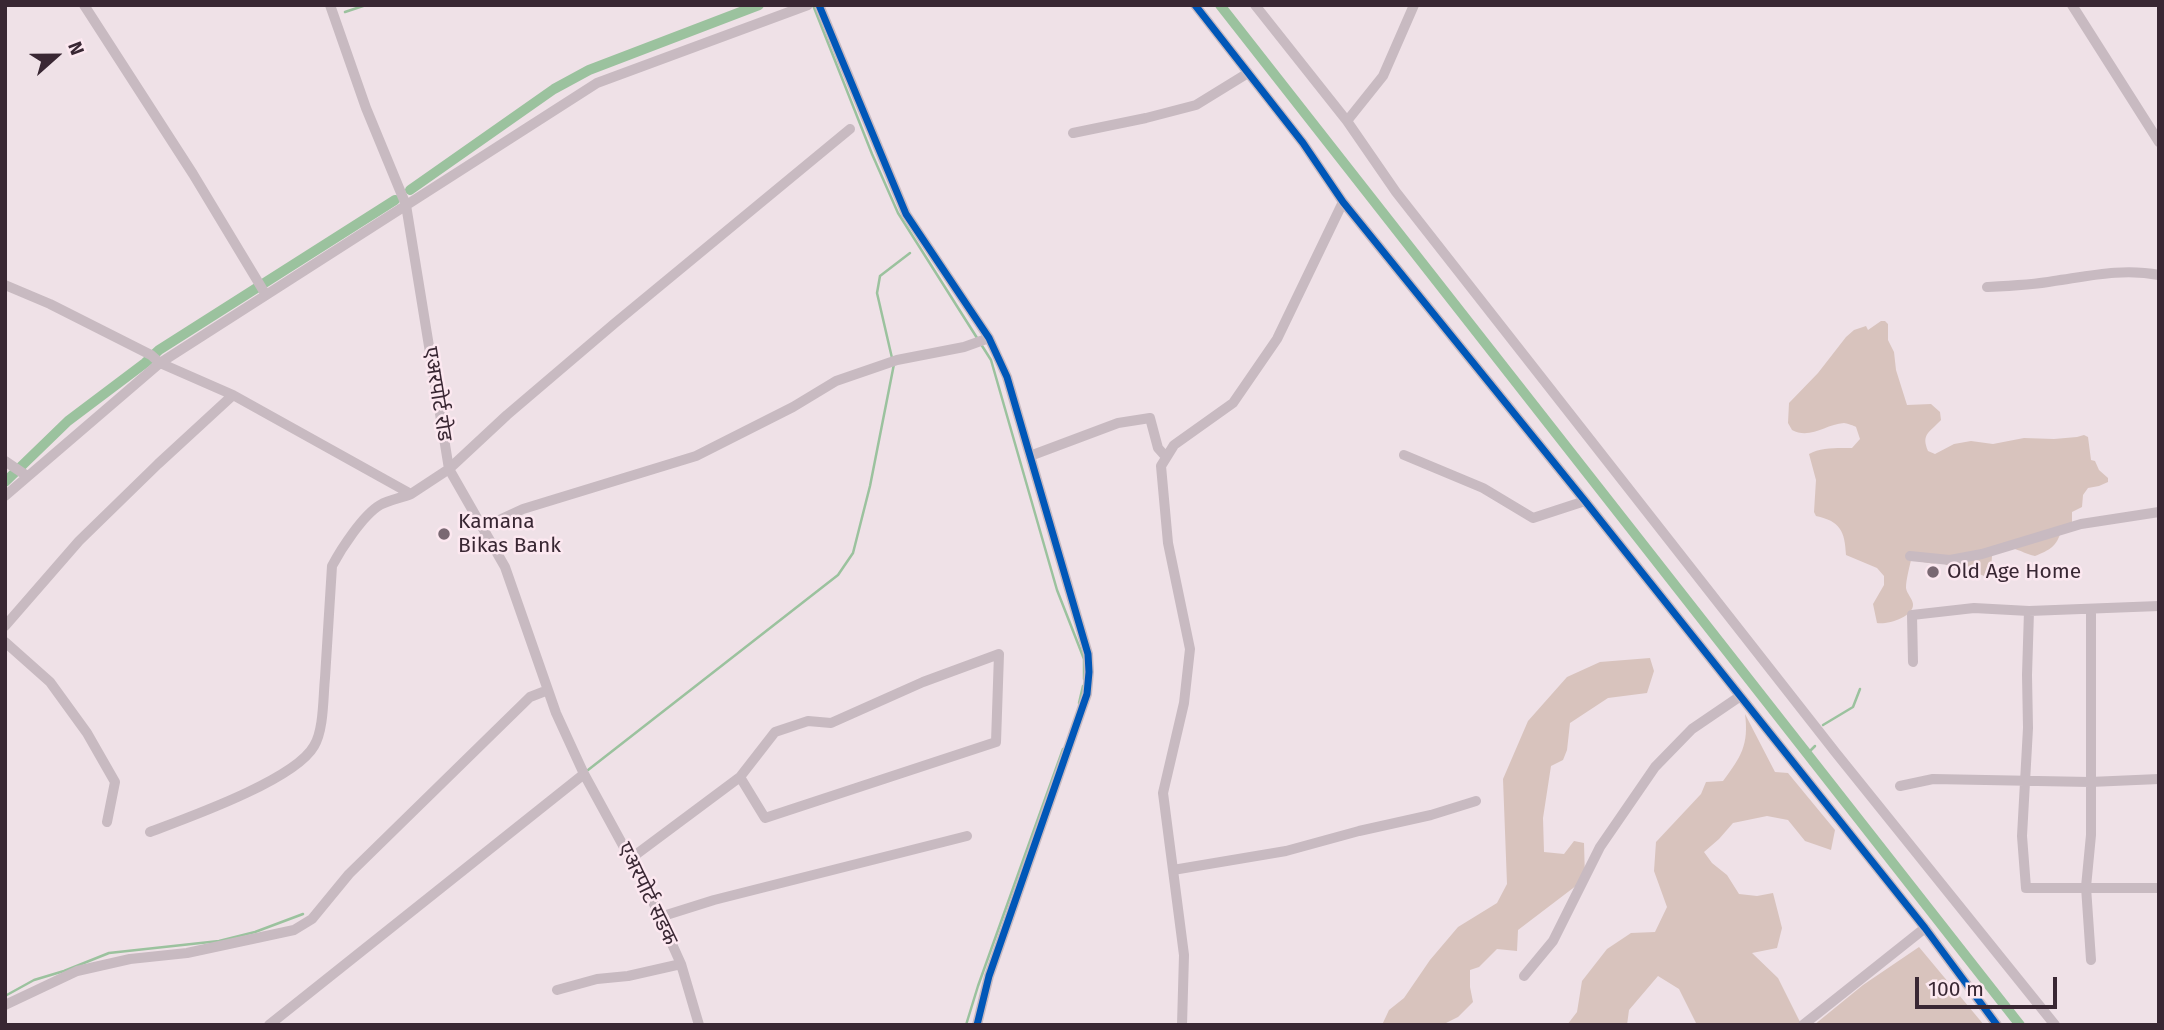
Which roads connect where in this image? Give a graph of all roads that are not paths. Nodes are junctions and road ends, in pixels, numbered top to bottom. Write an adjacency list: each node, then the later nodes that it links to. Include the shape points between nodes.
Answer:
1 (84, 5): 19 (street)
2 (330, 5): 15 (street, एअरपोर्ट रोड)
3 (819, 5): 20 (street, via 906,214)
4 (1195, 5): 9 (street)
5 (1255, 5): 10 (street)
6 (1414, 5): 10 (street, via 1383,76)
7 (2072, 5): 13 (street)
8 (806, 6): 15 (street, via 597,83)
9 (1248, 73): 12 (street, via 1196,105); 14 (street)
10 (1347, 121): 70 (street, via 1405,203)
11 (850, 129): 27 (street, via 586,348)
12 (1073, 133)
13 (2159, 142)
14 (1343, 202): 25 (street, via 1278,339 1233,403 1174,445); 31 (street)
15 (406, 205): 19 (street); 27 (street, एअरपोर्ट रोड)
16 (2159, 275): 18 (street, via 2118,271)
17 (5, 285): 21 (street)
18 (1987, 288)
19 (263, 289): 21 (street)
20 (989, 338): 24 (street, via 1007,377); 33 (street, via 897,360 836,381 696,456 523,509)
21 (156, 359): 22 (street); 28 (street)
22 (233, 395): 29 (street); 38 (street, via 79,541)
23 (1404, 454): 31 (street, via 1483,488 1534,518)
24 (1030, 456): 25 (street, via 1118,423 1150,418 1158,448); 66 (street, via 1087,654 1087,694 989,976)
25 (1166, 457): 54 (street, via 1161,466 1168,543 1190,649 1184,703 1163,793)
26 (7, 462): 28 (street)
27 (449, 469): 29 (street); 33 (street, एअरपोर्ट रोड)
28 (25, 475): 30 (street)
29 (411, 494): 51 (street, via 379,505 367,515 332,566 322,720 315,746 271,780)
30 (5, 496)
31 (1585, 501): 42 (street)
32 (2159, 512): 34 (street, via 2081,524 1950,560)
33 (484, 527): 41 (street, एअरपोर्ट रोड, via 505,567)
34 (1910, 556)
35 (2159, 606): 36 (street)
36 (2091, 609): 37 (street); 47 (street)
37 (2029, 611): 40 (street, via 1974,608 1912,615); 46 (street)
38 (5, 626)
39 (5, 642): 50 (street, via 51,682 115,782)
40 (1913, 662)
41 (548, 690): 43 (street, एअरपोर्ट रोड); 63 (street, via 530,697 349,874 312,919 294,930 78,971)
42 (1740, 697): 58 (street); 61 (street, via 1692,729 1655,767 1600,847 1553,940)
43 (583, 772): 53 (street, एअरपोर्ट सडक); 64 (street)
44 (740, 777): 44 (street, via 775,732 808,721 831,723 999,654 996,742 765,818); 53 (street)
45 (2159, 779): 47 (street)
46 (2026, 782): 47 (street); 48 (street, via 1933,779); 55 (street, via 2025,888)
47 (2090, 782): 55 (street)
48 (1900, 786)
49 (1476, 801): 54 (street, via 1286,851)
50 (107, 822)
51 (150, 832)
52 (967, 836): 57 (street)
53 (630, 859): 57 (street, एअरपोर्ट सडक)
54 (1173, 870): 67 (street, via 1184,955)
55 (2086, 887): 56 (street); 59 (street)
56 (2159, 887)
57 (660, 917): 60 (street, एअरपोर्ट सडक)
58 (1925, 928): 68 (street); 69 (street)
59 (2091, 960)
60 (681, 964): 62 (street); 65 (street, एअरपोर्ट सडक)
61 (1524, 976)
62 (557, 990)
63 (5, 1005)
64 (269, 1025)
65 (699, 1025)
66 (977, 1025)
67 (1182, 1025)
68 (1803, 1025)
69 (1997, 1025)
70 (2056, 1025)

